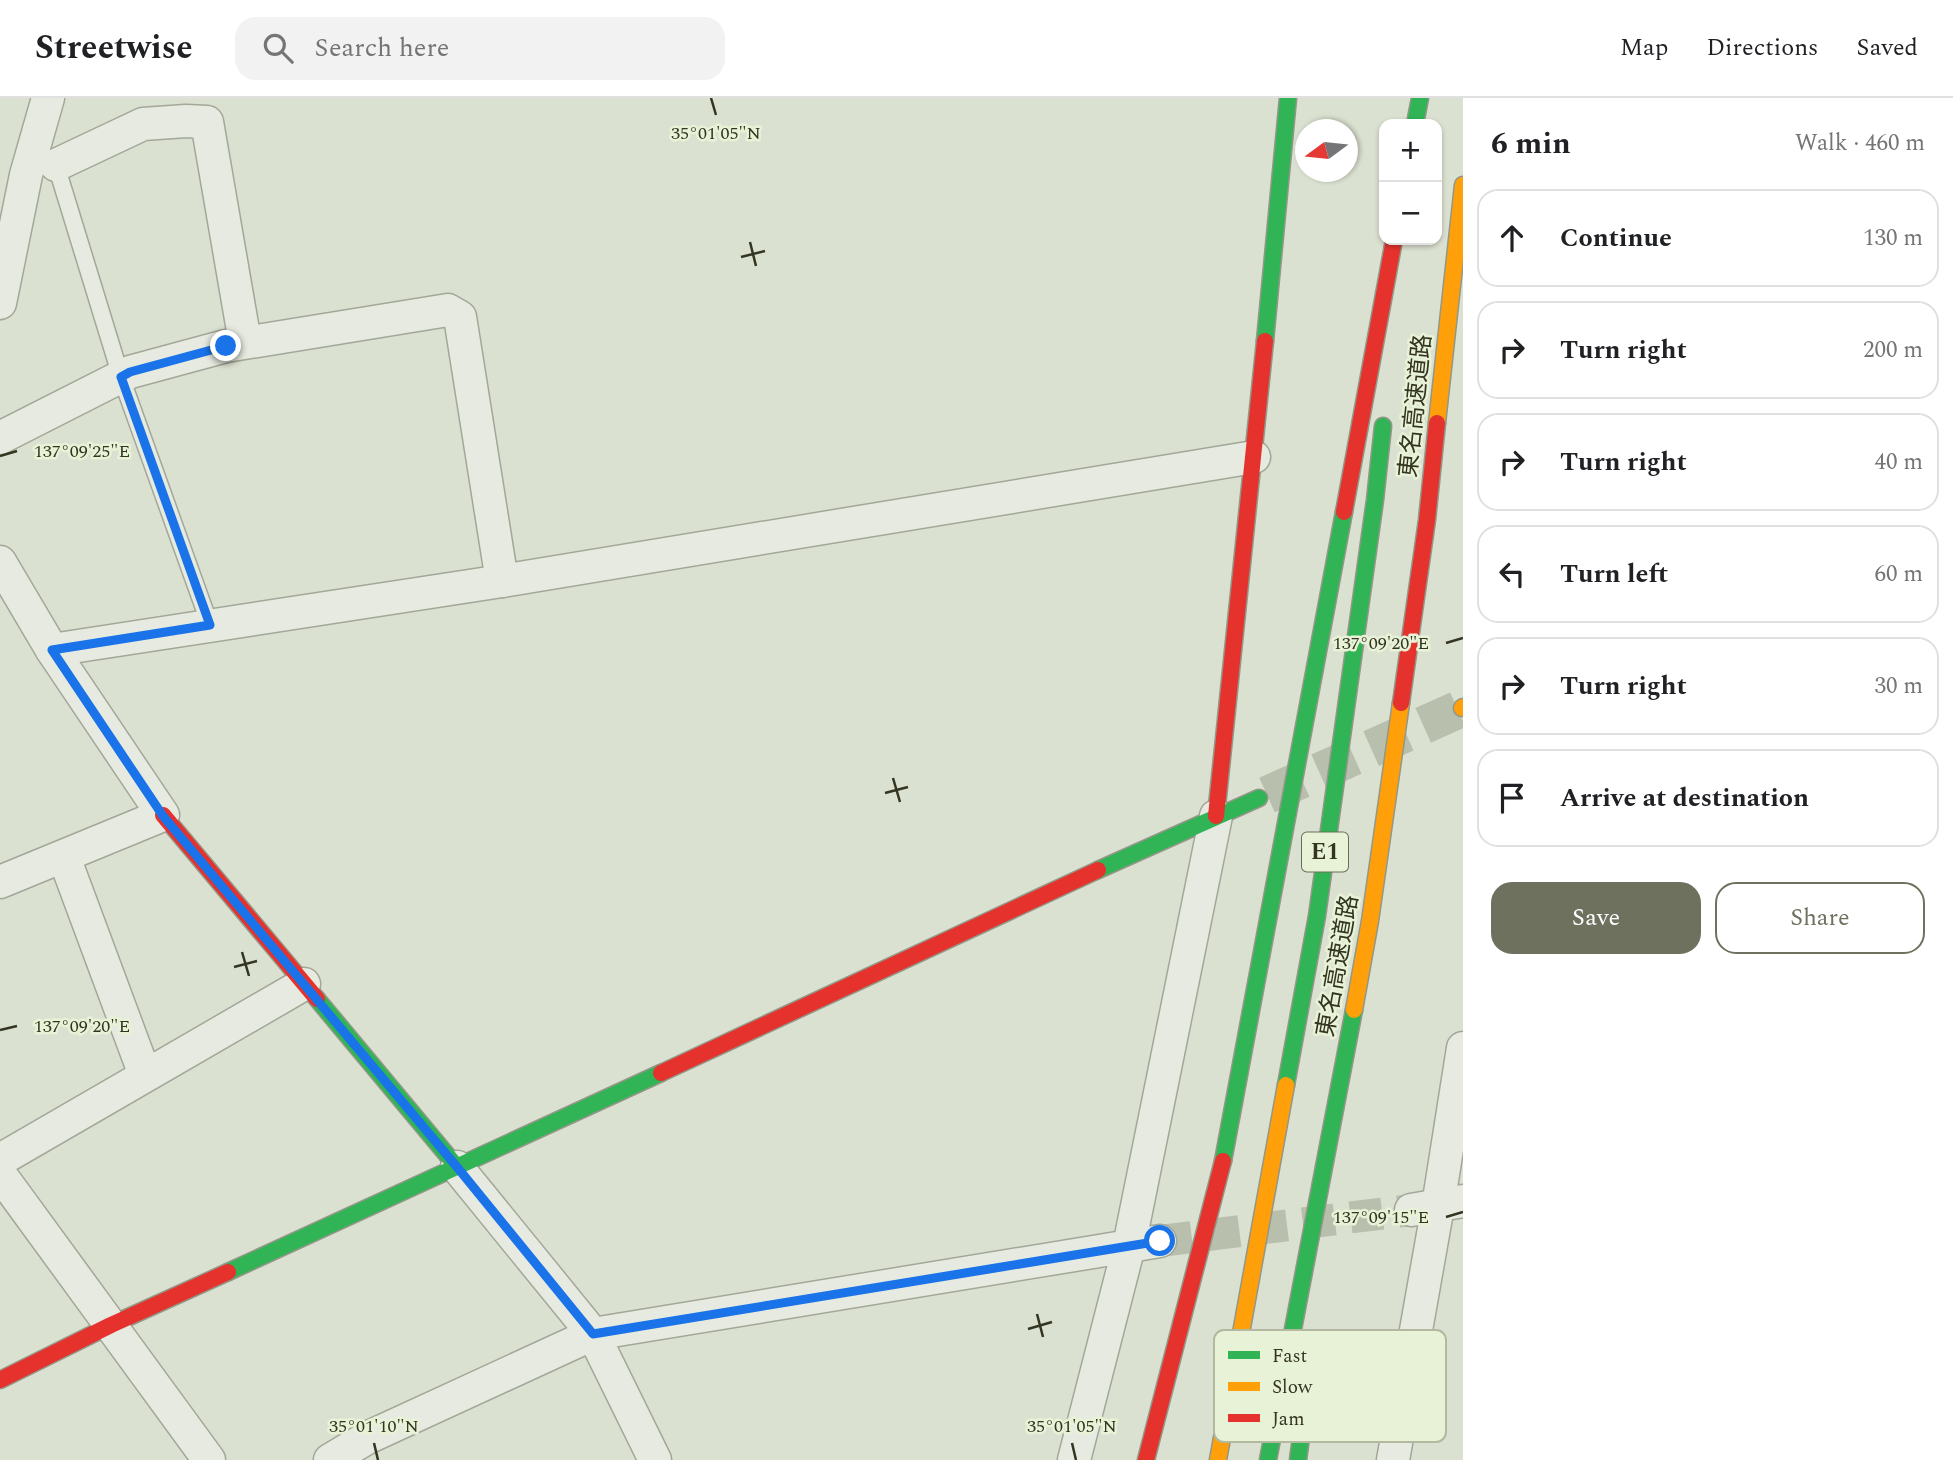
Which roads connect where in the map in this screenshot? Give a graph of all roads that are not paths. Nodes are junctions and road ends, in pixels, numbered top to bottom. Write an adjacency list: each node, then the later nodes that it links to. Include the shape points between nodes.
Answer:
1 (48, 98): 6 (street)
2 (1288, 98): 16 (main road)
3 (1420, 98): 4 (main road)
4 (1417, 119)
5 (56, 165): 6 (lane); 12 (street, via 143,124 207,122); 13 (lane)
6 (26, 175): 10 (street)
7 (1463, 185): 26 (main road, 東名高速道路 / E1, via 1427,520)
8 (1393, 245): 51 (main road, via 1224,1157)
9 (1403, 245): 11 (main road, 東名高速道路)
10 (0, 303)
11 (1395, 322)
12 (245, 342): 13 (street); 18 (street, via 448,310 460,317)
13 (121, 377): 15 (street); 19 (lane)
14 (1385, 404): 38 (main road, 東名高速道路 / E1, via 1317,916)
15 (0, 438)
16 (1254, 457): 18 (street); 23 (main road)
17 (0, 562): 20 (street)
18 (502, 582): 19 (street)
19 (210, 625): 20 (street)
20 (52, 650): 22 (street)
21 (1259, 799): 23 (main road)
22 (163, 816): 24 (street); 27 (main road)
23 (1216, 816): 31 (main road); 36 (street)
24 (64, 857): 25 (street); 29 (street)
25 (0, 882)
26 (1370, 921): 34 (main road); 39 (main road, 東名高速道路 / E1)
27 (304, 984): 29 (street); 31 (main road)
28 (1463, 1048): 33 (street)
29 (145, 1075): 30 (street)
30 (0, 1160)
31 (457, 1167): 37 (main road); 41 (street)
32 (0, 1174): 37 (street)
33 (1437, 1206): 40 (street)
34 (1329, 1225)
35 (1160, 1241): 36 (street)
36 (1129, 1247): 41 (street); 50 (street)
37 (111, 1325): 42 (main road); 47 (street)
38 (1242, 1330)
39 (1294, 1330)
40 (1416, 1330)
41 (593, 1334): 48 (street, via 367,1438); 49 (street)
42 (0, 1380)
43 (1220, 1442): 52 (main road, 東名高速道路 / E1)
44 (1272, 1442): 53 (main road, 東名高速道路 / E1)
45 (1300, 1442): 54 (main road)
46 (1396, 1442): 55 (street)
47 (209, 1460)
48 (330, 1460)
49 (655, 1460)
50 (1074, 1460)
51 (1146, 1460)
52 (1217, 1460)
53 (1268, 1460)
54 (1298, 1460)
55 (1393, 1460)

